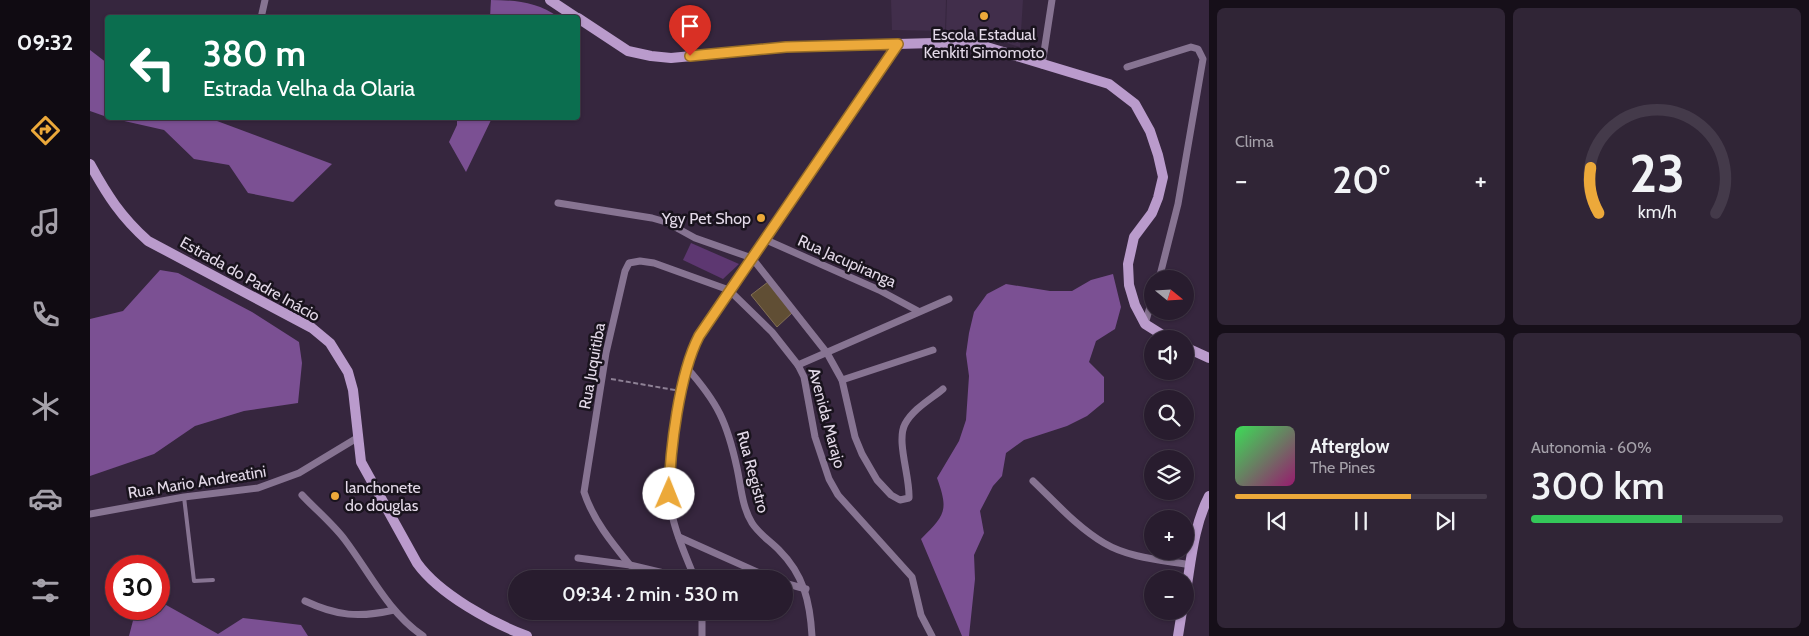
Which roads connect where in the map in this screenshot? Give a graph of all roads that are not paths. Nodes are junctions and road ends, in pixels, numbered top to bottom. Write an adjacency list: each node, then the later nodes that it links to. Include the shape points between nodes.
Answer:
1 (266, 0): 4 (street)
2 (550, 0): 5 (street)
3 (1052, 0): 8 (street)
4 (262, 15)
5 (572, 15)
6 (580, 20): 7 (street, via 628,51 671,58 786,47)
7 (898, 44): 8 (street, via 980,45); 12 (street)
8 (1042, 65): 19 (street, via 1109,84 1135,104 1150,131 1163,177 1152,213 1134,237 1128,264 1129,285)
9 (1127, 67): 14 (street, via 1191,47 1198,49 1203,60 1178,204)
10 (90, 164): 29 (street, Estrada do Padre Inácio, via 111,202 148,241 312,328 330,343 348,372 353,390)
11 (558, 203): 13 (street, via 652,218 695,238)
12 (764, 239): 13 (street); 17 (street, Rua Jacupiranga, via 879,290)
13 (752, 258): 15 (street); 23 (street)
14 (1161, 270)
15 (730, 290): 25 (street, Avenida Marajo, via 752,310); 26 (street, via 704,325); 37 (street, Rua Juquitiba, via 654,263 629,263 606,352 584,492 599,524)
16 (949, 299): 17 (street)
17 (918, 311): 23 (street)
18 (1146, 320): 19 (street)
19 (1145, 324): 20 (street)
20 (1155, 330)
21 (933, 350): 27 (street)
22 (1194, 351): 24 (street)
23 (827, 354): 25 (street); 27 (street)
24 (1209, 358)
25 (798, 365): 54 (street, Avenida Marajo, via 804,377 816,438 829,480 845,503 912,577 921,615)
26 (687, 368): 35 (street, via 670,466 672,516); 45 (street, Rua Registro, via 707,391 725,421 745,507 752,523 794,567)
27 (842, 380): 28 (street, via 852,428 862,454 877,480 891,495 905,501 909,498 901,436 905,423)
28 (943, 389)
29 (357, 438): 33 (street, Rua Mario Andreatini, via 282,480 258,488); 51 (street, Estrada do Padre Inácio, via 361,462 368,478 427,577 476,611)
30 (1033, 481): 38 (street, via 1104,543 1143,556)
31 (302, 495): 47 (street, via 344,539)
32 (1209, 496): 38 (street, via 1201,511)
33 (184, 497): 34 (street, Rua Mario Andreatini); 43 (lane, via 194,580)
34 (90, 514)
35 (679, 537): 40 (street); 41 (street)
36 (578, 558): 37 (street)
37 (630, 565): 39 (street)
38 (1190, 565): 42 (street)
39 (651, 570)
40 (692, 570)
41 (753, 570)
42 (1189, 570)
43 (213, 580)
44 (793, 585): 45 (street)
45 (806, 589): 53 (street, Rua Registro)
46 (305, 601): 47 (street, via 339,615 369,615)
47 (394, 610): 50 (street)
48 (702, 620): 52 (street)
49 (1181, 620): 55 (street)
50 (423, 636)
51 (527, 636)
52 (702, 636)
53 (812, 636)
54 (932, 636)
55 (1178, 636)

